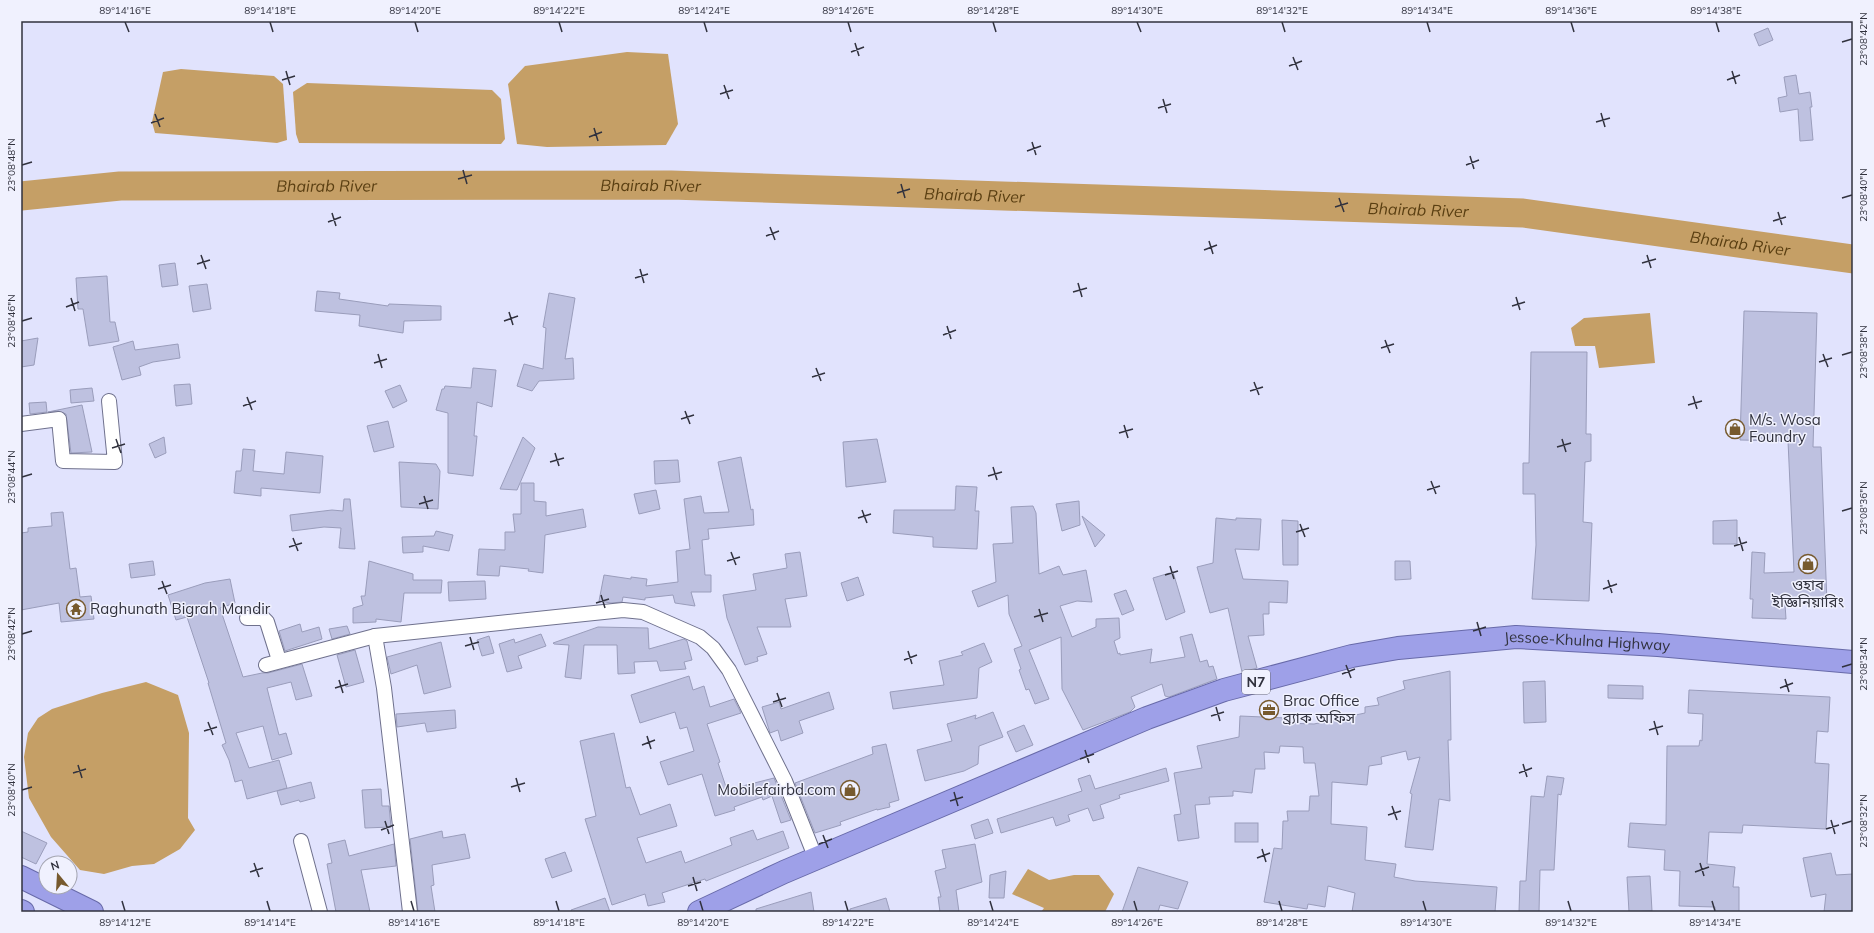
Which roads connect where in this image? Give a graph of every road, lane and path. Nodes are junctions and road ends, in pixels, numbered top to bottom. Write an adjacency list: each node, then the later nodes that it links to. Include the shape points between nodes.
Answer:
1 (109, 401): 2 (street, via 115,462 63,461 59,419)
2 (21, 424)
3 (247, 618): 4 (street, via 263,618 267,622 272,662)
4 (375, 636): 7 (street, via 623,610 643,612 700,637 713,648 729,670 785,781); 11 (street, via 384,688)
5 (1853, 662): 7 (highway, Jessoe-Khulna Highway / N7, via 1658,644 1516,637 1414,646 1352,656 1224,690 1147,718)
6 (301, 841): 10 (street)
7 (816, 859): 12 (highway, Jessoe-Khulna Highway / N7)
8 (21, 877): 9 (highway)
9 (92, 912)
10 (320, 912)
11 (410, 912)
12 (699, 912)

